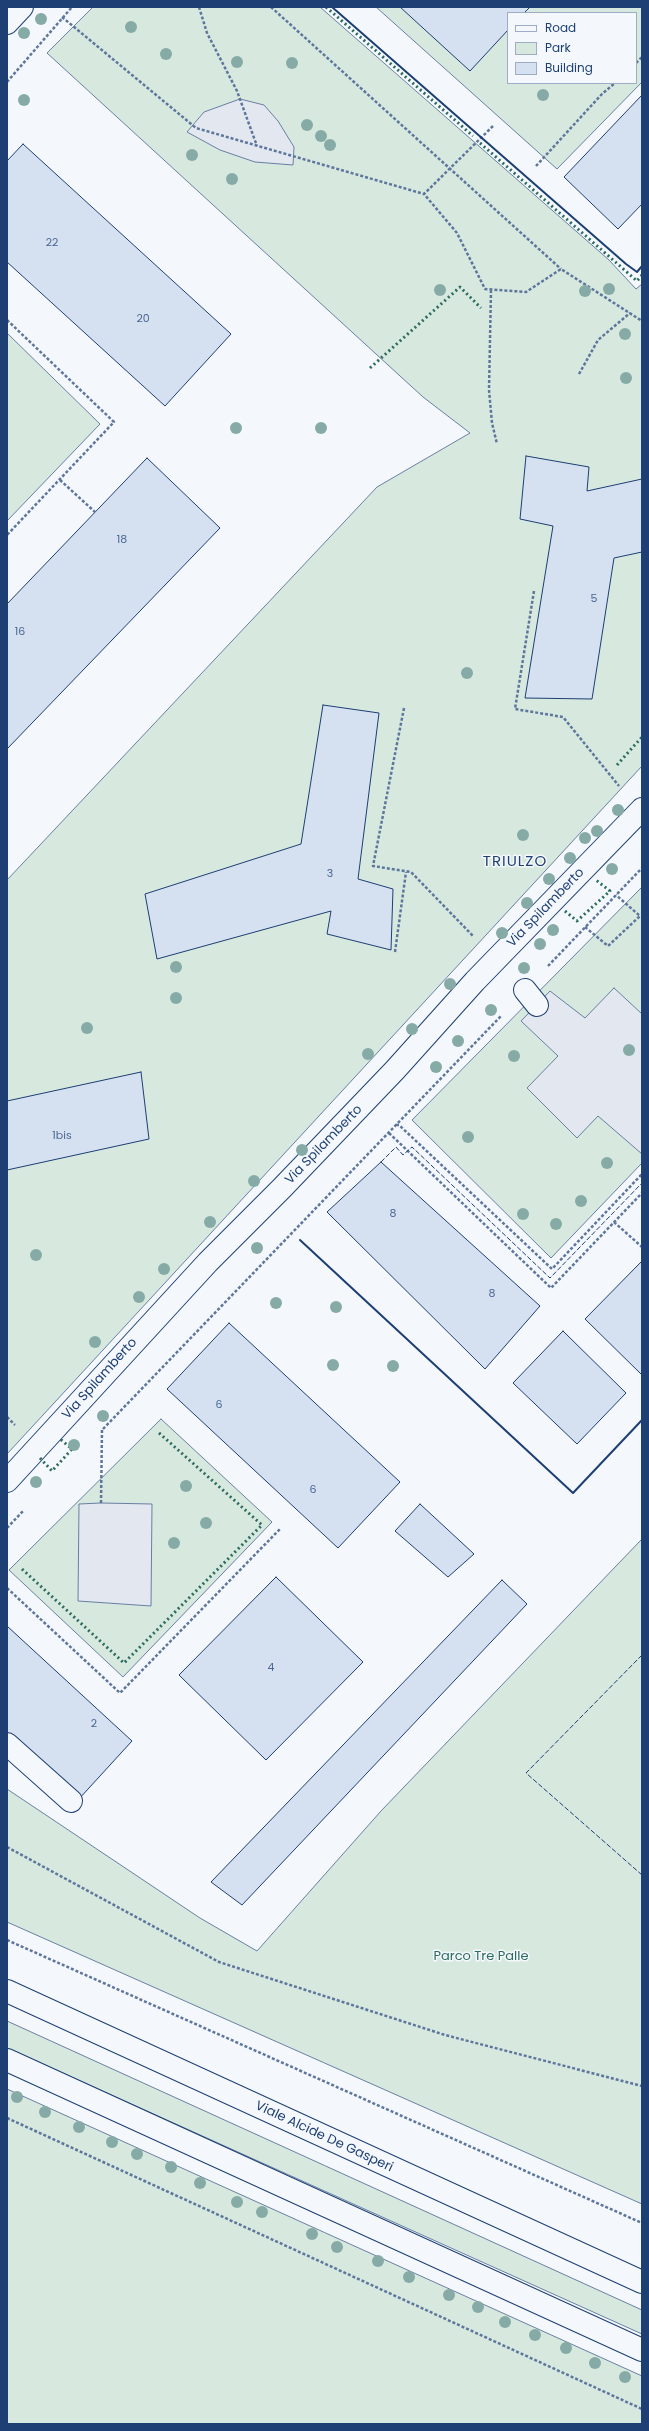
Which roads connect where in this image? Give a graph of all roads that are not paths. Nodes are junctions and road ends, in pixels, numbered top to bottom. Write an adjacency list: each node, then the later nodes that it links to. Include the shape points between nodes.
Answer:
1 (22, 7): 2 (street)
2 (7, 23)
3 (642, 809): 4 (street, Via Spilamberto, via 494,962 288,1183 208,1262)
4 (7, 1481)
5 (7, 1744): 6 (street)
6 (71, 1802)
7 (7, 1991): 9 (street, Viale Alcide De Gasperi)
8 (7, 2060): 10 (street)
9 (642, 2282)
10 (642, 2350)

